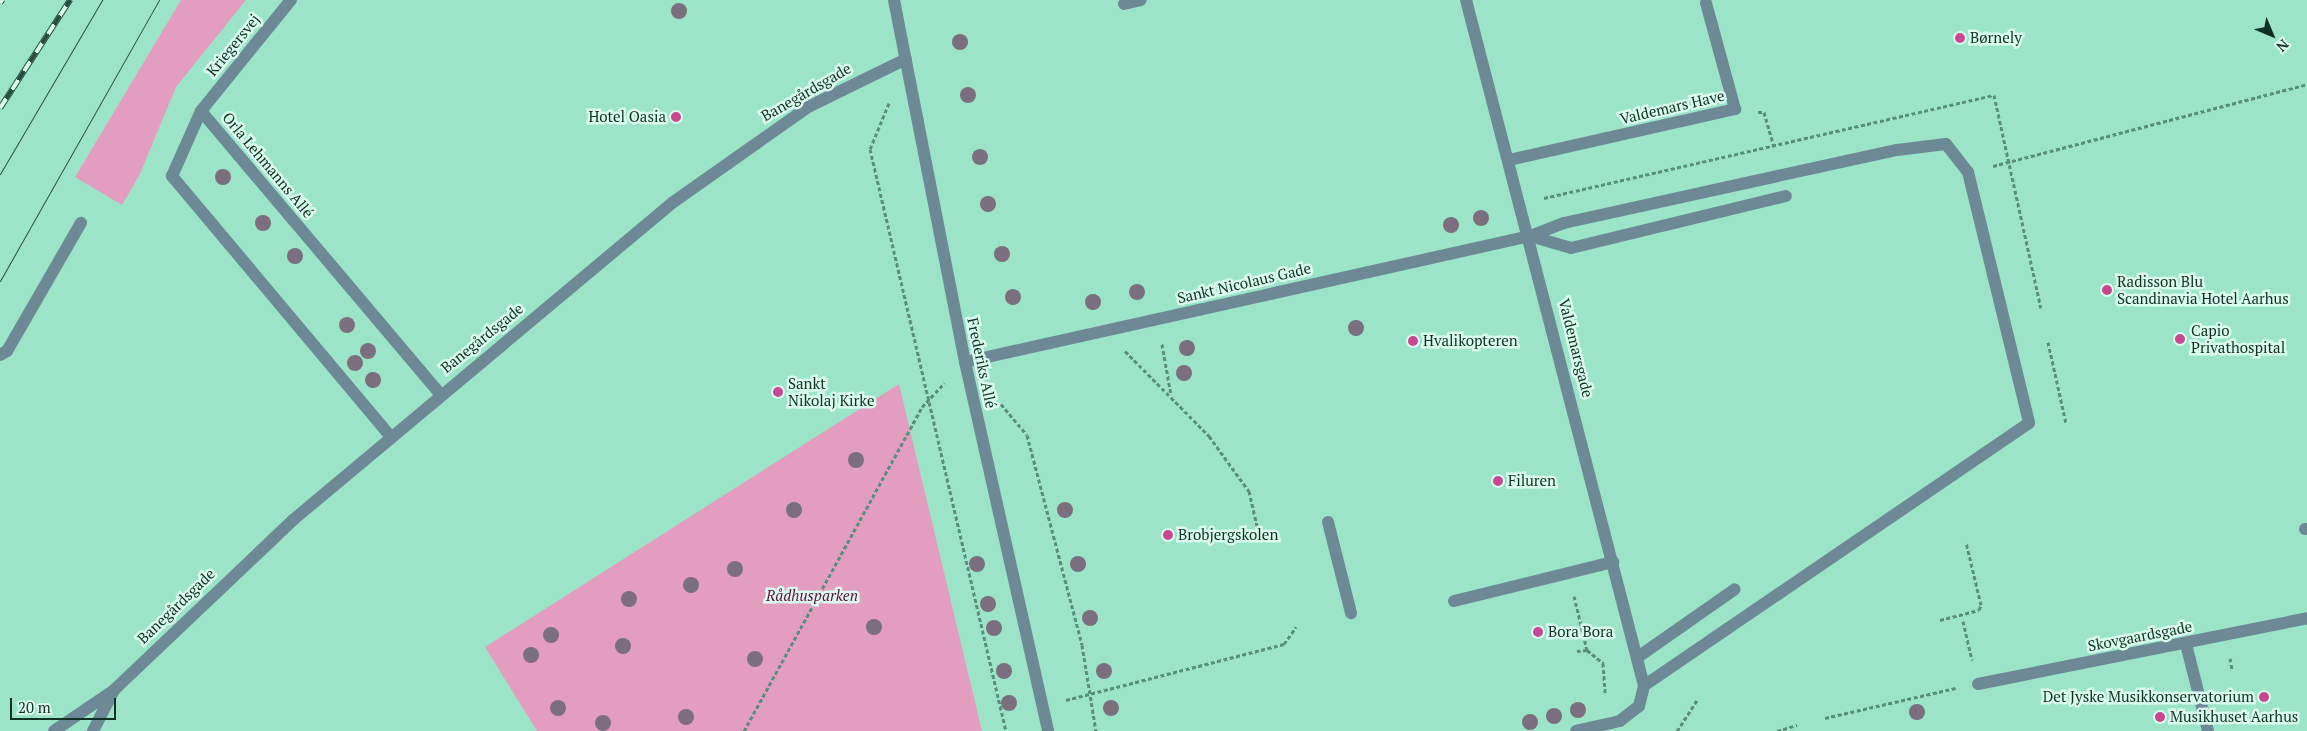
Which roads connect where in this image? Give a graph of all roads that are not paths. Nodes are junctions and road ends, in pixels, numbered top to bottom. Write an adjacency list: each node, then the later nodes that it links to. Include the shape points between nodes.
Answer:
1 (291, 0): 8 (street, Kriegersvej)
2 (894, 0): 7 (street, Frederiks Allé)
3 (1141, 0): 6 (street)
4 (1466, 0): 9 (street, Valdemarsgade)
5 (1706, 3): 9 (street, Valdemars Have, via 1735,110)
6 (1124, 4)
7 (906, 60): 14 (street, Frederiks Allé); 15 (street, Banegårdsgade, via 839,89 754,142 672,203)
8 (201, 111): 15 (street, Orla Lehmanns Allé); 16 (street, Orla Lehmanns Allé, via 172,176)
9 (1509, 160): 12 (street, Valdemarsgade)
10 (1786, 196): 12 (street, via 1571,248)
11 (82, 223): 13 (street, via 7,351)
12 (1530, 236): 14 (street, Sankt Nicolaus Gade); 18 (street, Valdemarsgade); 26 (street, Sankt Nicolaus Gade, via 1564,223 1897,150 1946,144 1968,172 2029,423)
13 (0, 355)
14 (965, 362): 30 (street, Frederiks Allé)
15 (440, 394): 16 (street, Banegårdsgade)
16 (391, 437): 27 (street, Banegårdsgade, via 221,584)
17 (1328, 522): 21 (street)
18 (1613, 562): 20 (street); 24 (street, Valdemarsgade)
19 (1734, 589): 24 (street)
20 (1454, 601)
21 (1352, 613)
22 (2307, 618): 23 (street, Skovgaardsgade)
23 (2186, 644): 25 (street, Skovgaardsgade); 32 (street)
24 (1638, 657): 26 (street, Valdemarsgade)
25 (1978, 684)
26 (1644, 686): 31 (street, Valdemarsgade, via 1639,706 1620,721)
27 (114, 690): 28 (street, Banegårdsgade); 29 (street, Banegårdsgade)
28 (54, 731)
29 (93, 731)
30 (1048, 731)
31 (1576, 731)
32 (2208, 731)

